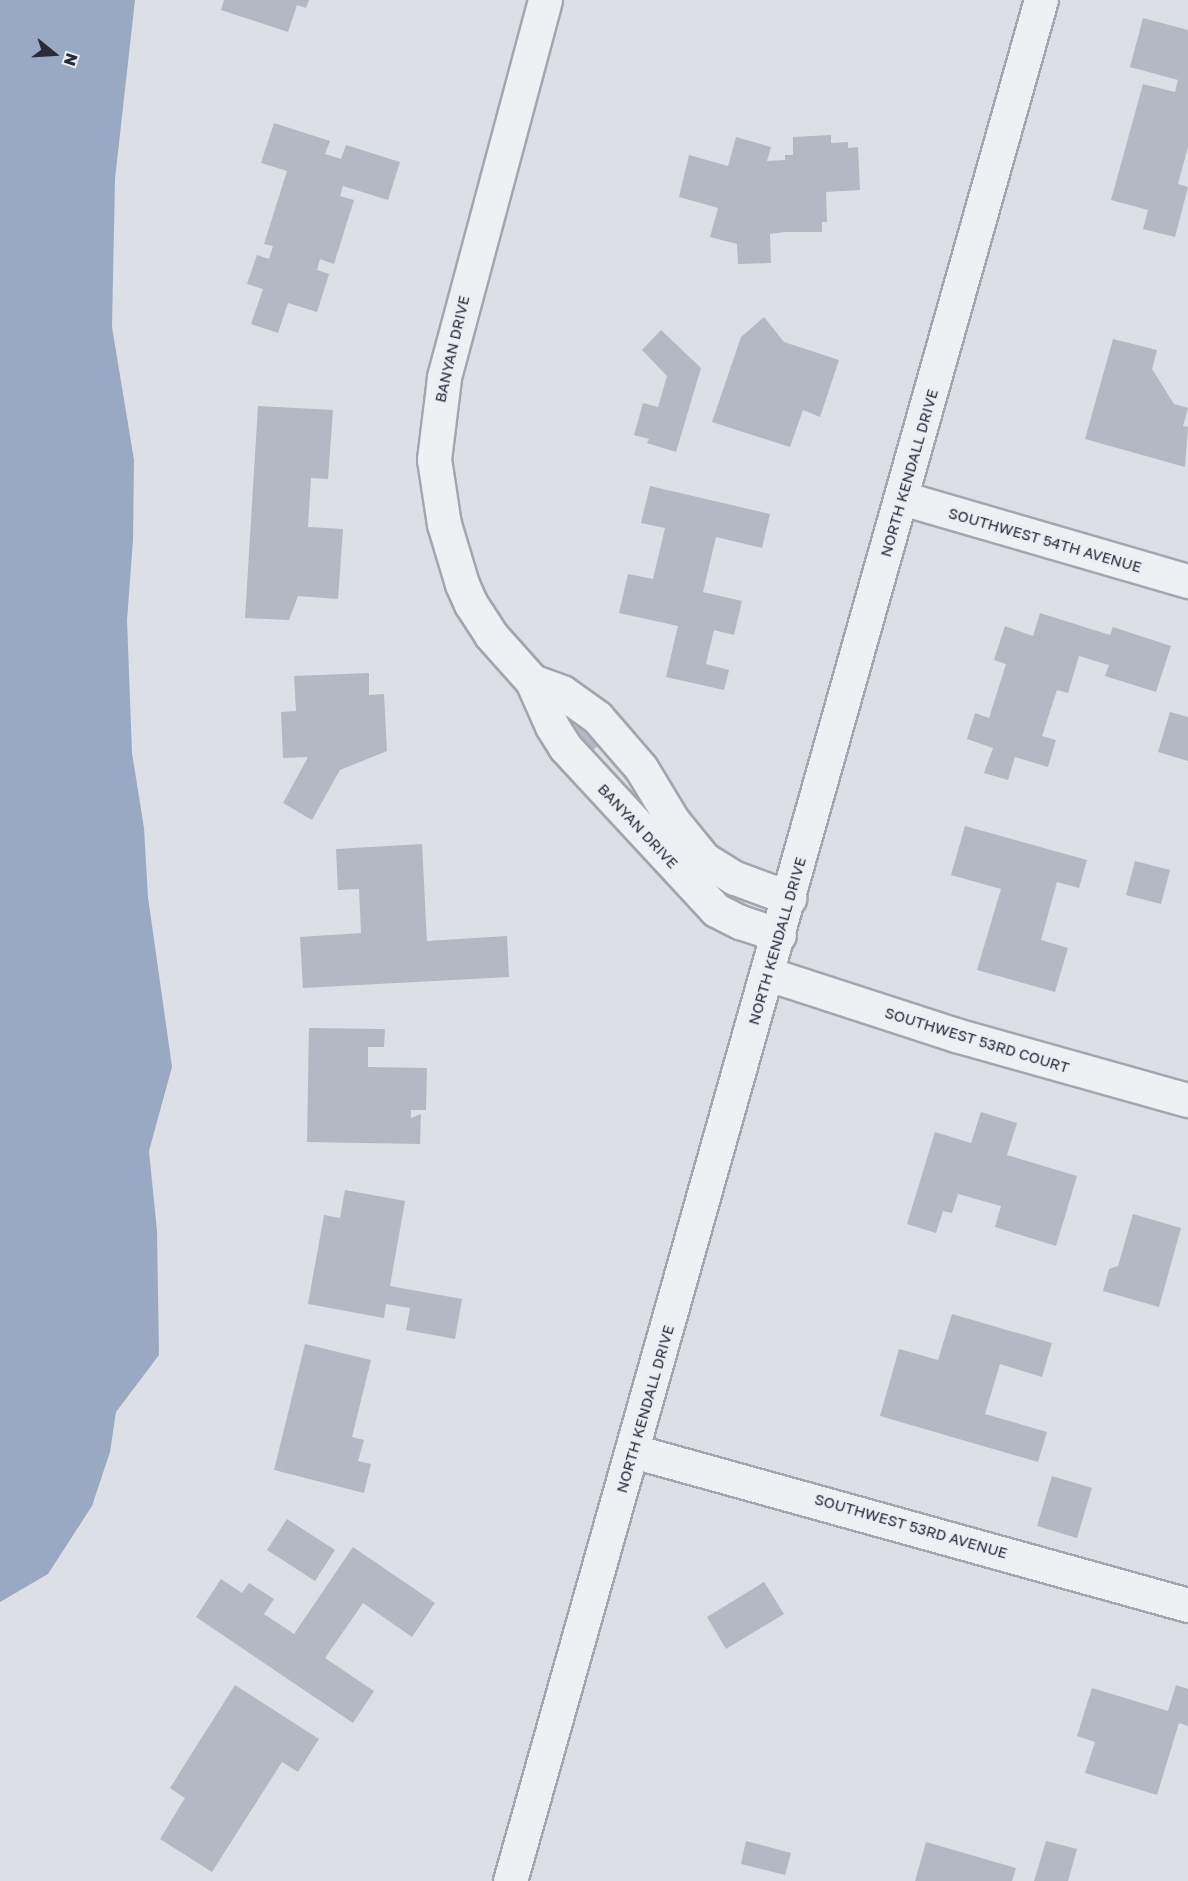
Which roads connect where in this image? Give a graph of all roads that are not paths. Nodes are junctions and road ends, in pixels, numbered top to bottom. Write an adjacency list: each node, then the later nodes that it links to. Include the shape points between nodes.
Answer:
1 (545, 0): 5 (street, BANYAN DRIVE, via 450,351 434,459 444,524 462,584 481,622)
2 (1041, 0): 3 (street, NORTH KENDALL DRIVE)
3 (902, 498): 4 (street, SOUTHWEST 54TH AVENUE); 6 (street, NORTH KENDALL DRIVE)
4 (1188, 581)
5 (531, 681): 6 (street, BANYAN DRIVE, via 562,692 597,717 641,768 673,821 704,859 735,878); 7 (street, BANYAN DRIVE, via 565,747 710,903 724,915)
6 (789, 898): 7 (street, NORTH KENDALL DRIVE)
7 (779, 935): 8 (street, NORTH KENDALL DRIVE)
8 (768, 974): 9 (street, SOUTHWEST 53RD COURT, via 956,1035); 10 (street, NORTH KENDALL DRIVE)
9 (1188, 1100)
10 (633, 1451): 11 (street, SOUTHWEST 53RD AVENUE); 12 (street, NORTH KENDALL DRIVE)
11 (1188, 1605)
12 (510, 1881)

